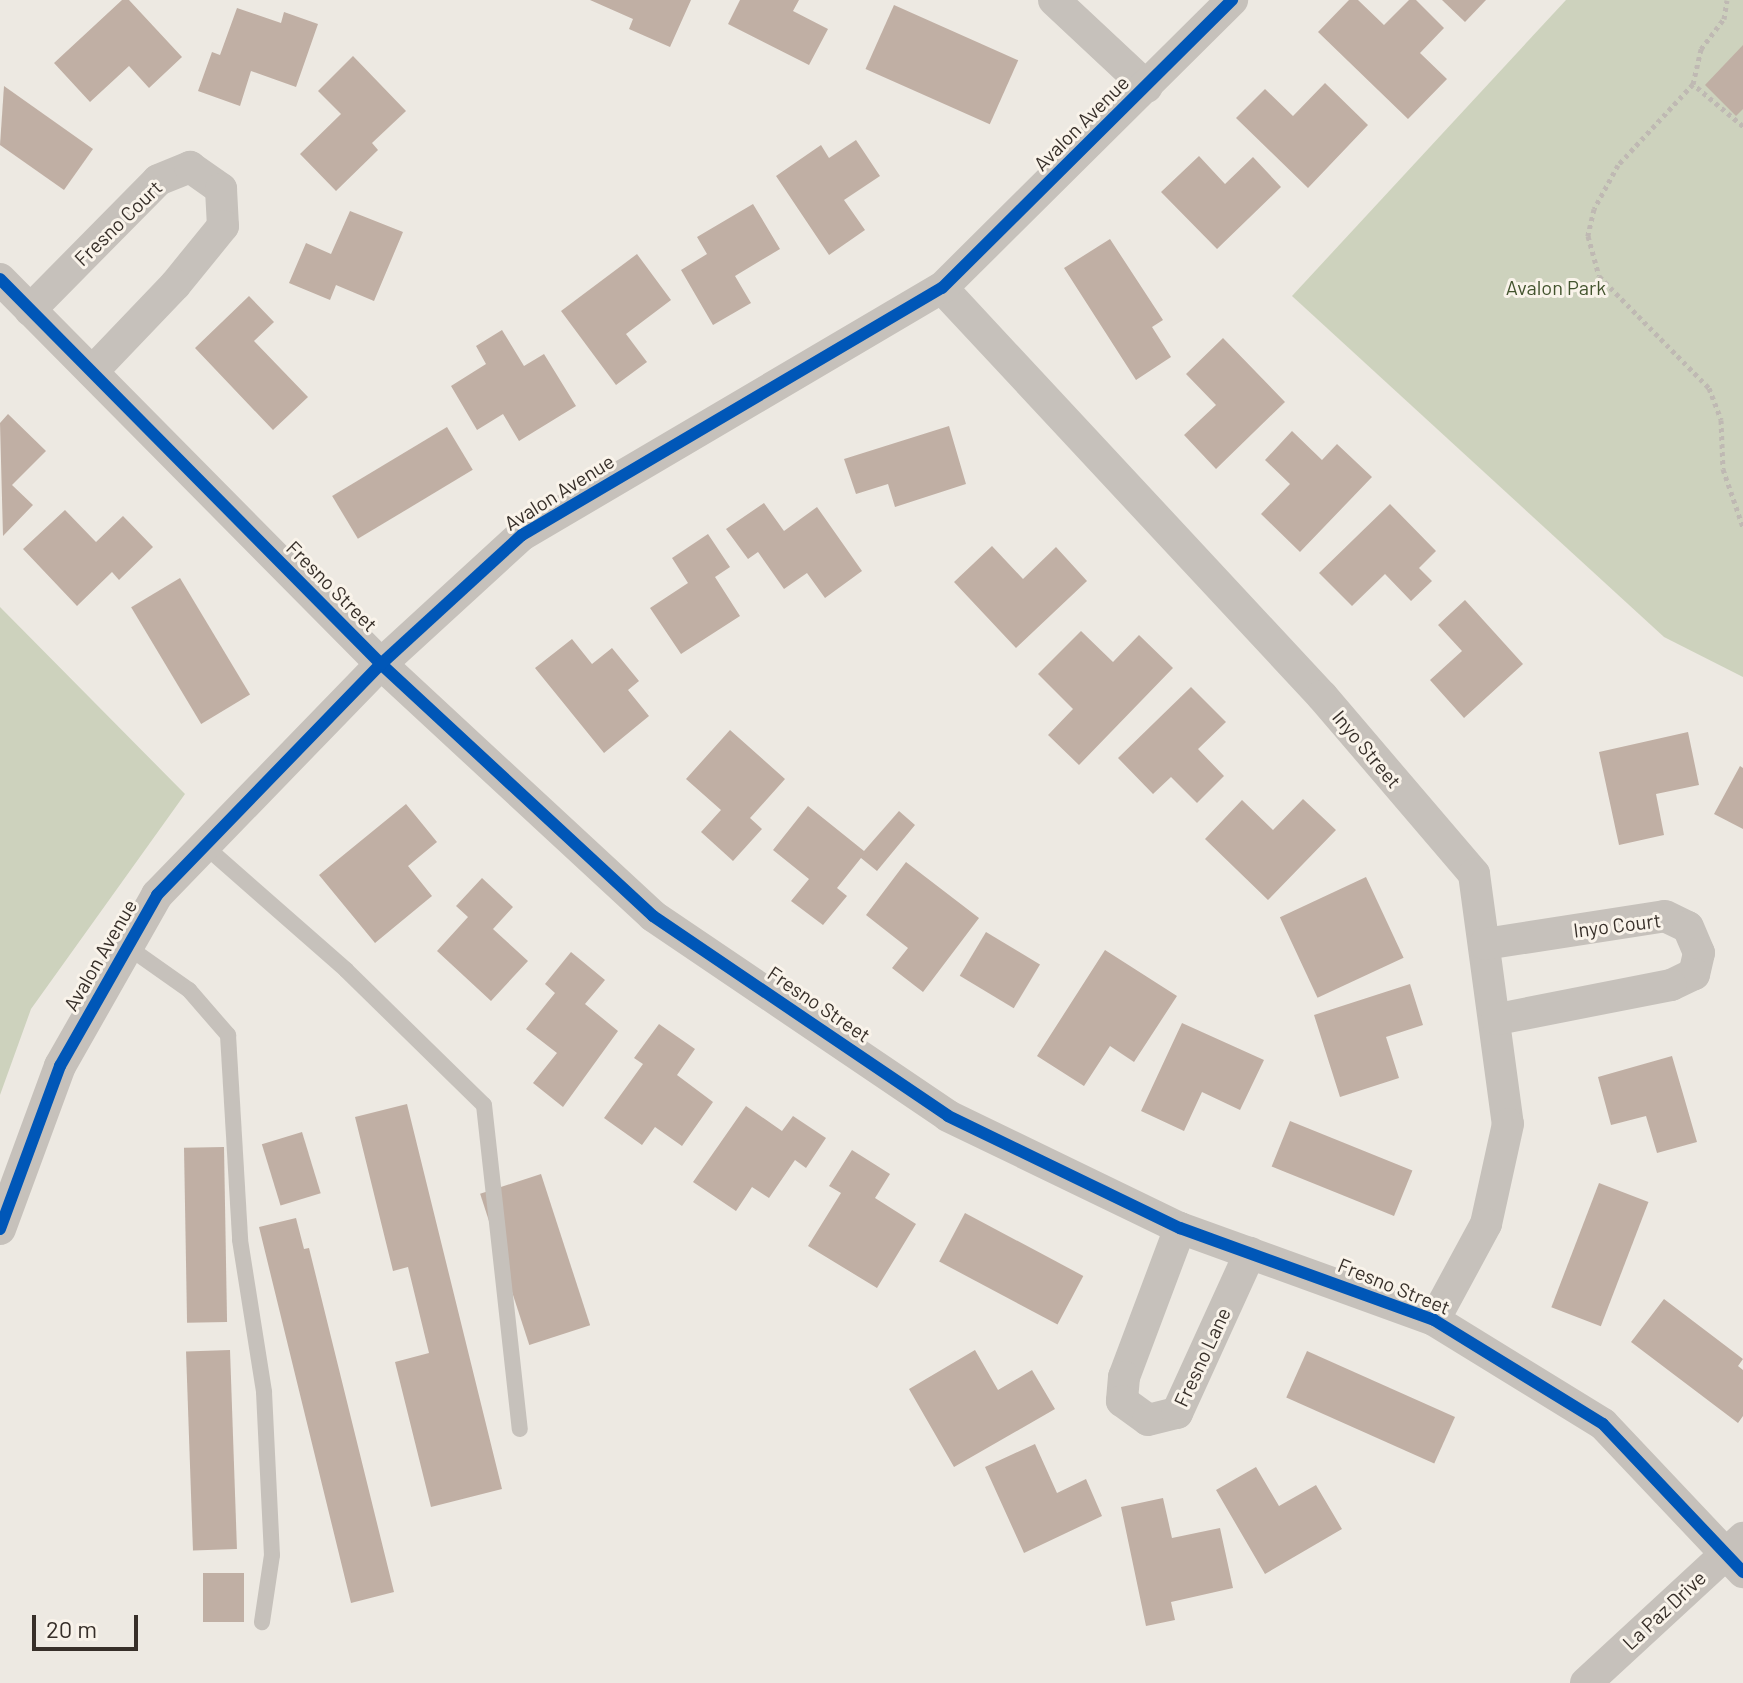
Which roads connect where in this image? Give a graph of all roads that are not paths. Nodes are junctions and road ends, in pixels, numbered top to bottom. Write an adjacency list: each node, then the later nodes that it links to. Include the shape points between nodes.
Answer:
1 (1054, 0): 3 (street)
2 (1232, 0): 3 (street, Avalon Avenue)
3 (1147, 87): 5 (street, Avalon Avenue)
4 (0, 279): 6 (street, Fresno Street)
5 (942, 288): 8 (street, Avalon Avenue, via 522,535); 10 (street, Inyo Street, via 1322,696 1474,874)
6 (30, 310): 7 (street, Fresno Street); 7 (street, Fresno Court, via 158,180 190,167 221,189 223,226)
7 (92, 372): 8 (street, Fresno Street)
8 (381, 664): 9 (street, Avalon Avenue); 13 (street, Fresno Street, via 653,916 948,1116)
9 (205, 846): 11 (street, Avalon Avenue, via 157,895); 17 (lane, via 346,970 484,1105)
10 (1485, 944): 12 (street, Inyo Street); 12 (street, Inyo Court, via 1665,916 1688,927 1699,953 1694,974 1671,985)
11 (128, 947): 14 (street, Avalon Avenue, via 60,1066); 19 (lane, via 189,990 228,1035 240,1240 264,1392 272,1555)
12 (1497, 1019): 16 (street, Inyo Street, via 1508,1124 1486,1224)
13 (1180, 1228): 15 (street, Fresno Street); 15 (street, Fresno Lane, via 1124,1377 1122,1401 1148,1420 1177,1413)
14 (0, 1229)
15 (1250, 1253): 16 (street, Fresno Street)
16 (1434, 1320): 18 (street, Fresno Street, via 1603,1424)
17 (520, 1429)
18 (1738, 1554): 20 (street, La Paz Drive)
19 (262, 1622)
20 (1586, 1683)

